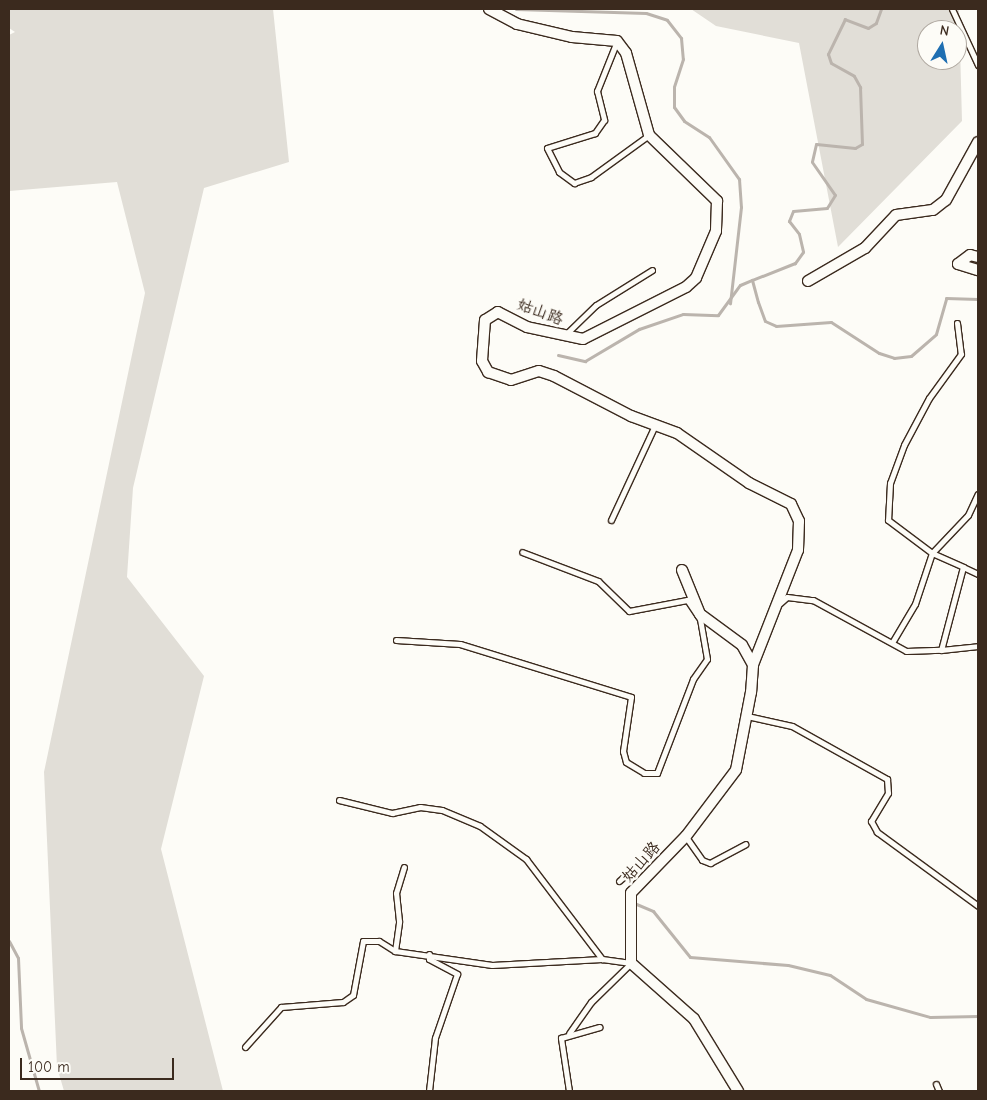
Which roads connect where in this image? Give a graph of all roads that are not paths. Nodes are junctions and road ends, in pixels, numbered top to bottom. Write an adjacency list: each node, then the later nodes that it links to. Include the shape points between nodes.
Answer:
1 (488, 9): 3 (street, via 516,24 572,38)
2 (952, 9): 4 (lane)
3 (617, 41): 5 (street, via 626,54); 5 (lane, via 597,91 604,120 595,133 547,148 559,172 574,183 591,177)
4 (978, 65)
5 (649, 135): 12 (street, 姑山路, via 718,201 716,231 696,278 598,334)
6 (978, 142): 10 (street, via 946,200 926,212 896,215 865,248)
7 (978, 257): 9 (street, via 970,255 958,264)
8 (652, 270): 12 (lane, via 596,306)
9 (978, 270)
10 (808, 281)
11 (957, 323): 17 (lane, via 961,354 929,398 904,444 888,504 888,520 898,532)
12 (562, 337): 13 (street, 姑山路, via 498,312 485,320 482,361 488,372 511,380 539,371 554,376)
13 (655, 425): 15 (lane); 21 (street, 姑山路, via 704,449 749,483 792,504 798,521 798,550)
14 (978, 494): 17 (lane, via 968,515)
15 (612, 520)
16 (522, 552): 22 (lane, via 598,581 629,611 687,600 700,619 707,659 693,679 670,748 657,773 644,773 626,762 623,751 631,697 460,644)
17 (932, 553): 18 (lane); 23 (lane, via 915,604)
18 (963, 567): 20 (lane); 25 (lane)
19 (682, 570): 26 (street, via 700,614 742,645)
20 (978, 574)
21 (779, 603): 23 (lane, via 787,597 813,600); 26 (street, 姑山路)
22 (396, 640)
23 (893, 641): 25 (lane, via 906,650)
24 (978, 646): 25 (lane)
25 (941, 650)
26 (753, 665): 27 (street, 姑山路)
27 (747, 716): 29 (street, 姑山路, via 736,770); 34 (lane, via 792,726 887,779 888,793 871,821 877,832)
28 (339, 800): 37 (lane, via 392,813 420,807 442,810 480,826 526,859)
29 (686, 836): 30 (lane, via 702,860 710,863); 38 (street, 姑山路, via 632,893)
30 (745, 844)
31 (648, 855): 33 (lane)
32 (404, 867): 35 (lane, via 396,893 399,921)
33 (619, 881)
34 (978, 906)
35 (395, 950): 36 (lane); 41 (lane, via 379,941 363,941 353,995 343,1002 281,1007)
36 (429, 954): 37 (lane, via 510,966 573,957); 43 (lane, via 428,959 457,974 435,1038)
37 (602, 959): 38 (lane)
38 (631, 963): 40 (lane, via 591,1002); 45 (street, via 694,1019)
39 (599, 1027): 40 (lane)
40 (570, 1033): 44 (lane, via 561,1038 560,1047)
41 (245, 1047)
42 (936, 1084): 46 (lane)
43 (429, 1091)
44 (569, 1091)
45 (738, 1091)
46 (939, 1091)

